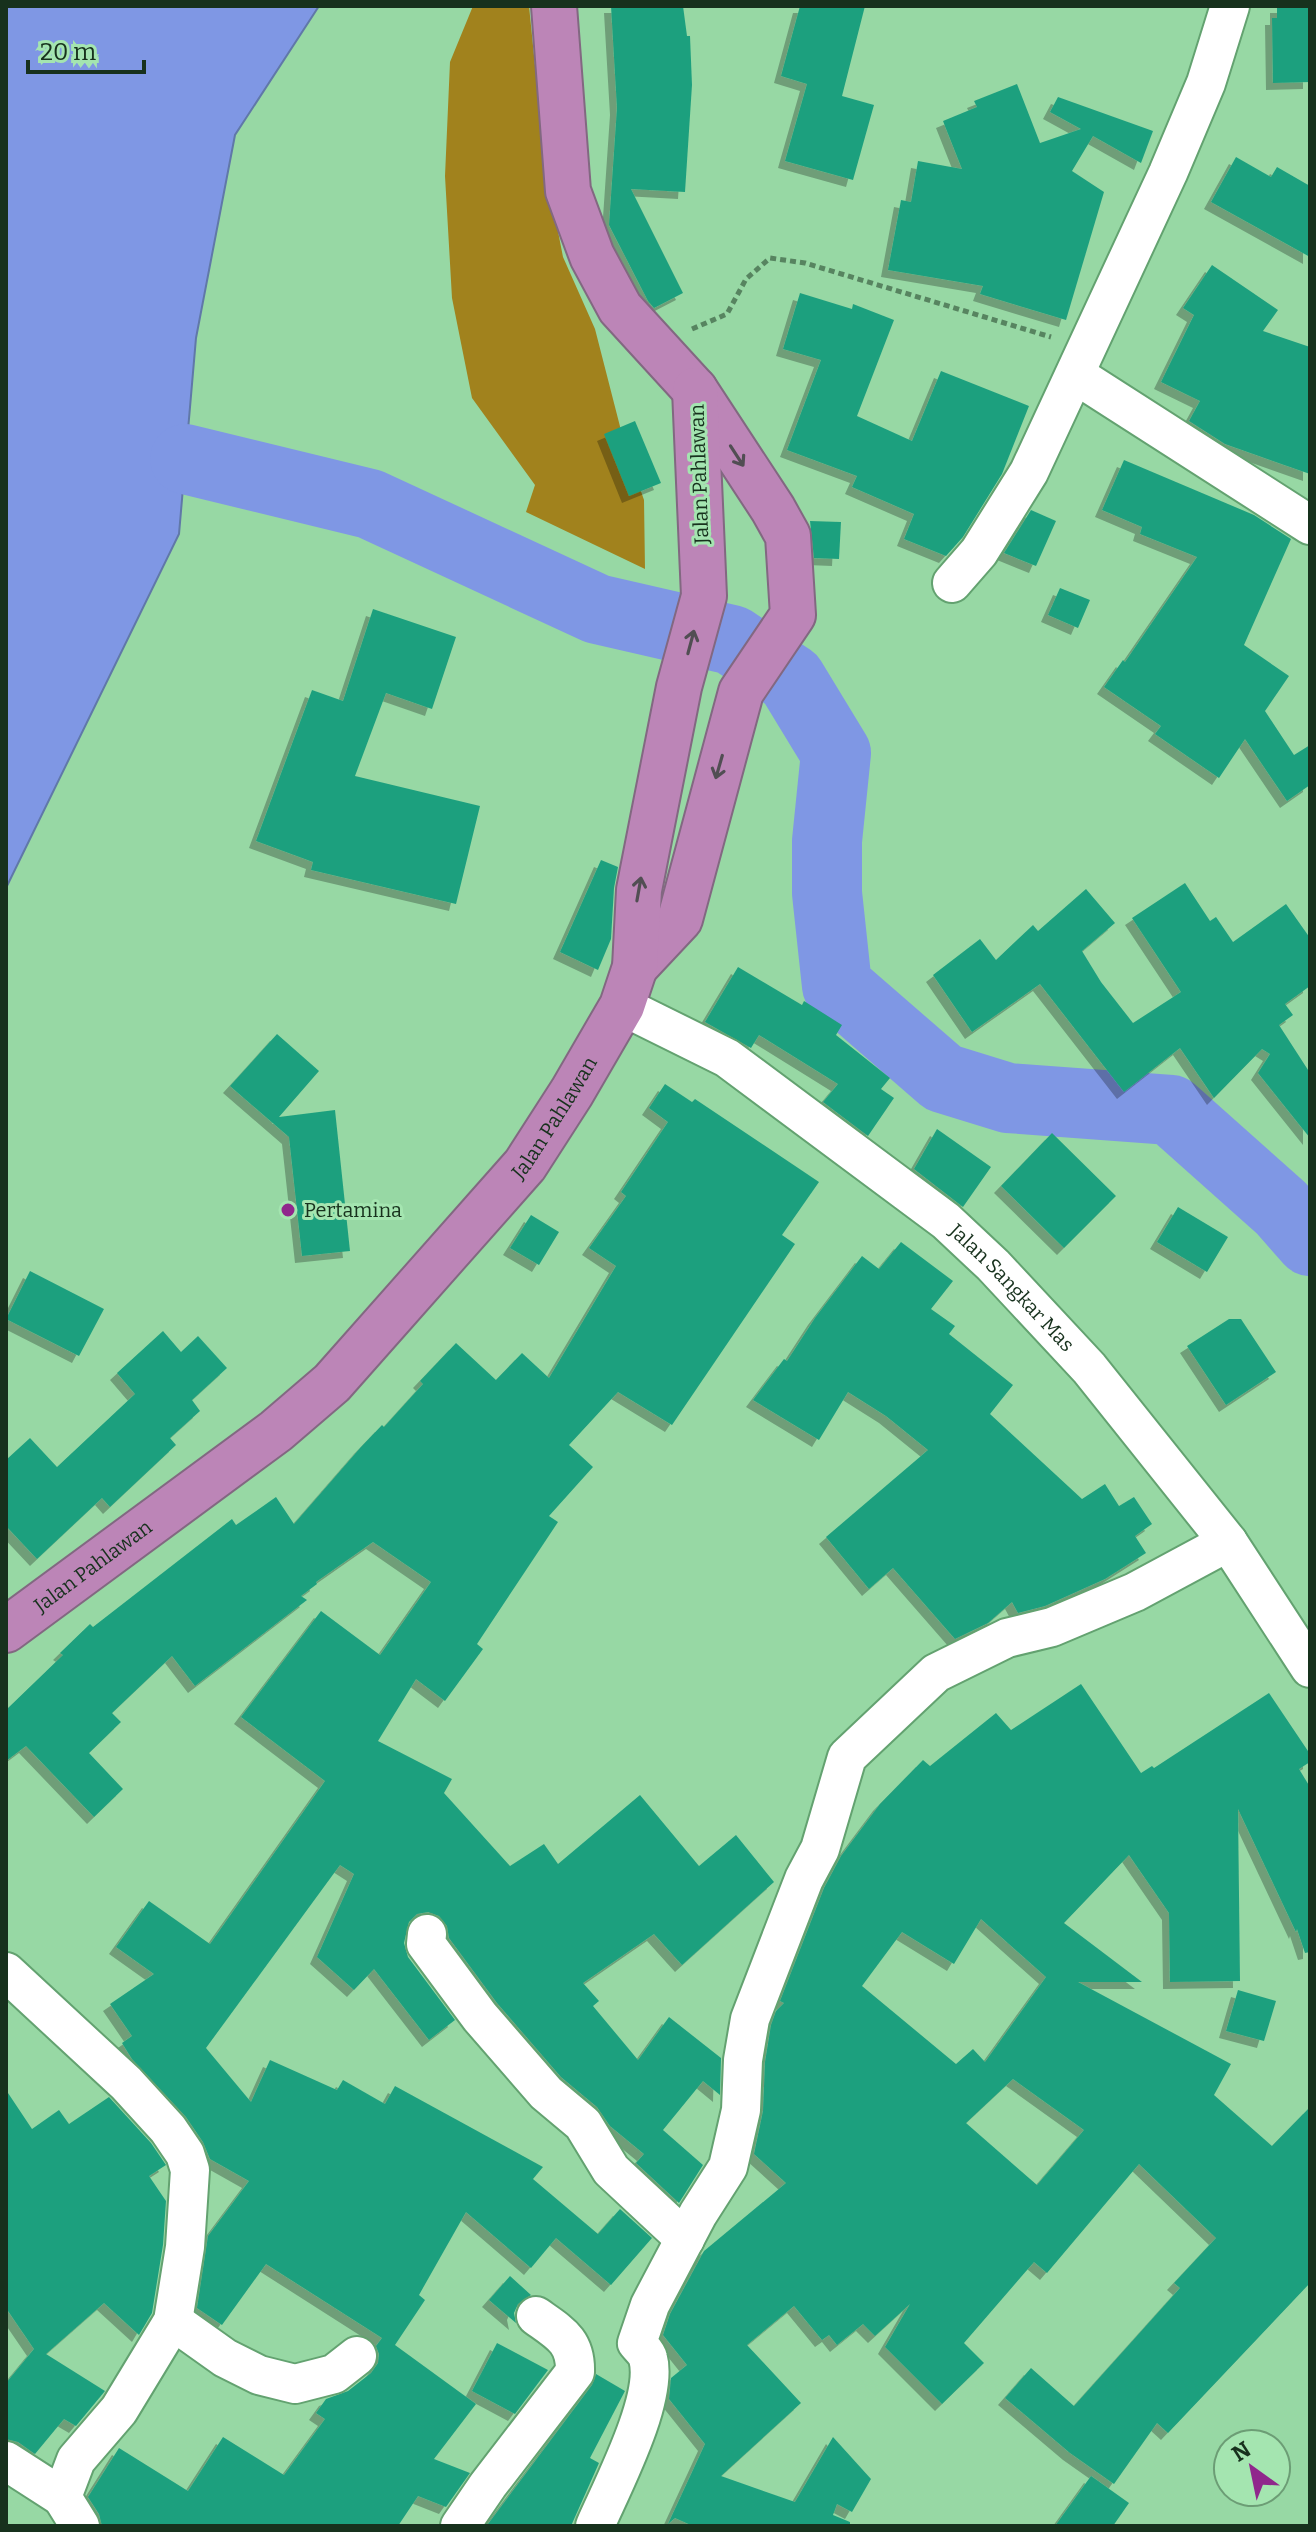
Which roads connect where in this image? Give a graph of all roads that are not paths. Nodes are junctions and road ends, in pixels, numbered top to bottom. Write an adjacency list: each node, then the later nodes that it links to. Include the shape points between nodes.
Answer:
1 (554, 6): 4 (highway, Jalan Pahlawan, via 568,191 592,256 620,308)
2 (1230, 6): 3 (street, via 1195,109)
3 (1081, 361): 5 (street); 6 (street, via 1029,472 979,552)
4 (695, 390): 7 (highway, Jalan Pahlawan, one-way to 4, via 639,890 679,687 704,596); 7 (highway, Jalan Pahlawan, one-way to 7, via 788,536 793,615 741,692 680,919)
5 (1310, 525)
6 (952, 583)
7 (628, 986): 8 (street, Jalan Sangkar Mas, via 946,1221 1089,1368); 9 (highway, Jalan Pahlawan, via 572,1092 525,1165 332,1383 276,1431)
8 (1228, 1542): 10 (street, Jalan Sangkar Mas); 13 (street, via 1135,1592 1052,1627 1007,1638 936,1673 847,1757 820,1849 750,2019 741,2110 728,2167)
9 (6, 1630)
10 (1310, 1668)
11 (427, 1934): 13 (street, via 426,1944 480,2017 546,2093 583,2124 611,2170)
12 (6, 1972): 15 (street, via 126,2083 185,2154 190,2170 185,2247)
13 (685, 2239): 20 (street, via 640,2330 637,2343 648,2356 648,2396)
14 (536, 2316): 19 (street, via 560,2333 576,2354 575,2372)
15 (173, 2321): 16 (street, via 225,2358 259,2375 295,2384 334,2374); 18 (street, via 119,2410 76,2460)
16 (357, 2356)
17 (6, 2461): 18 (street)
18 (71, 2512)
19 (460, 2526)
20 (595, 2526)

